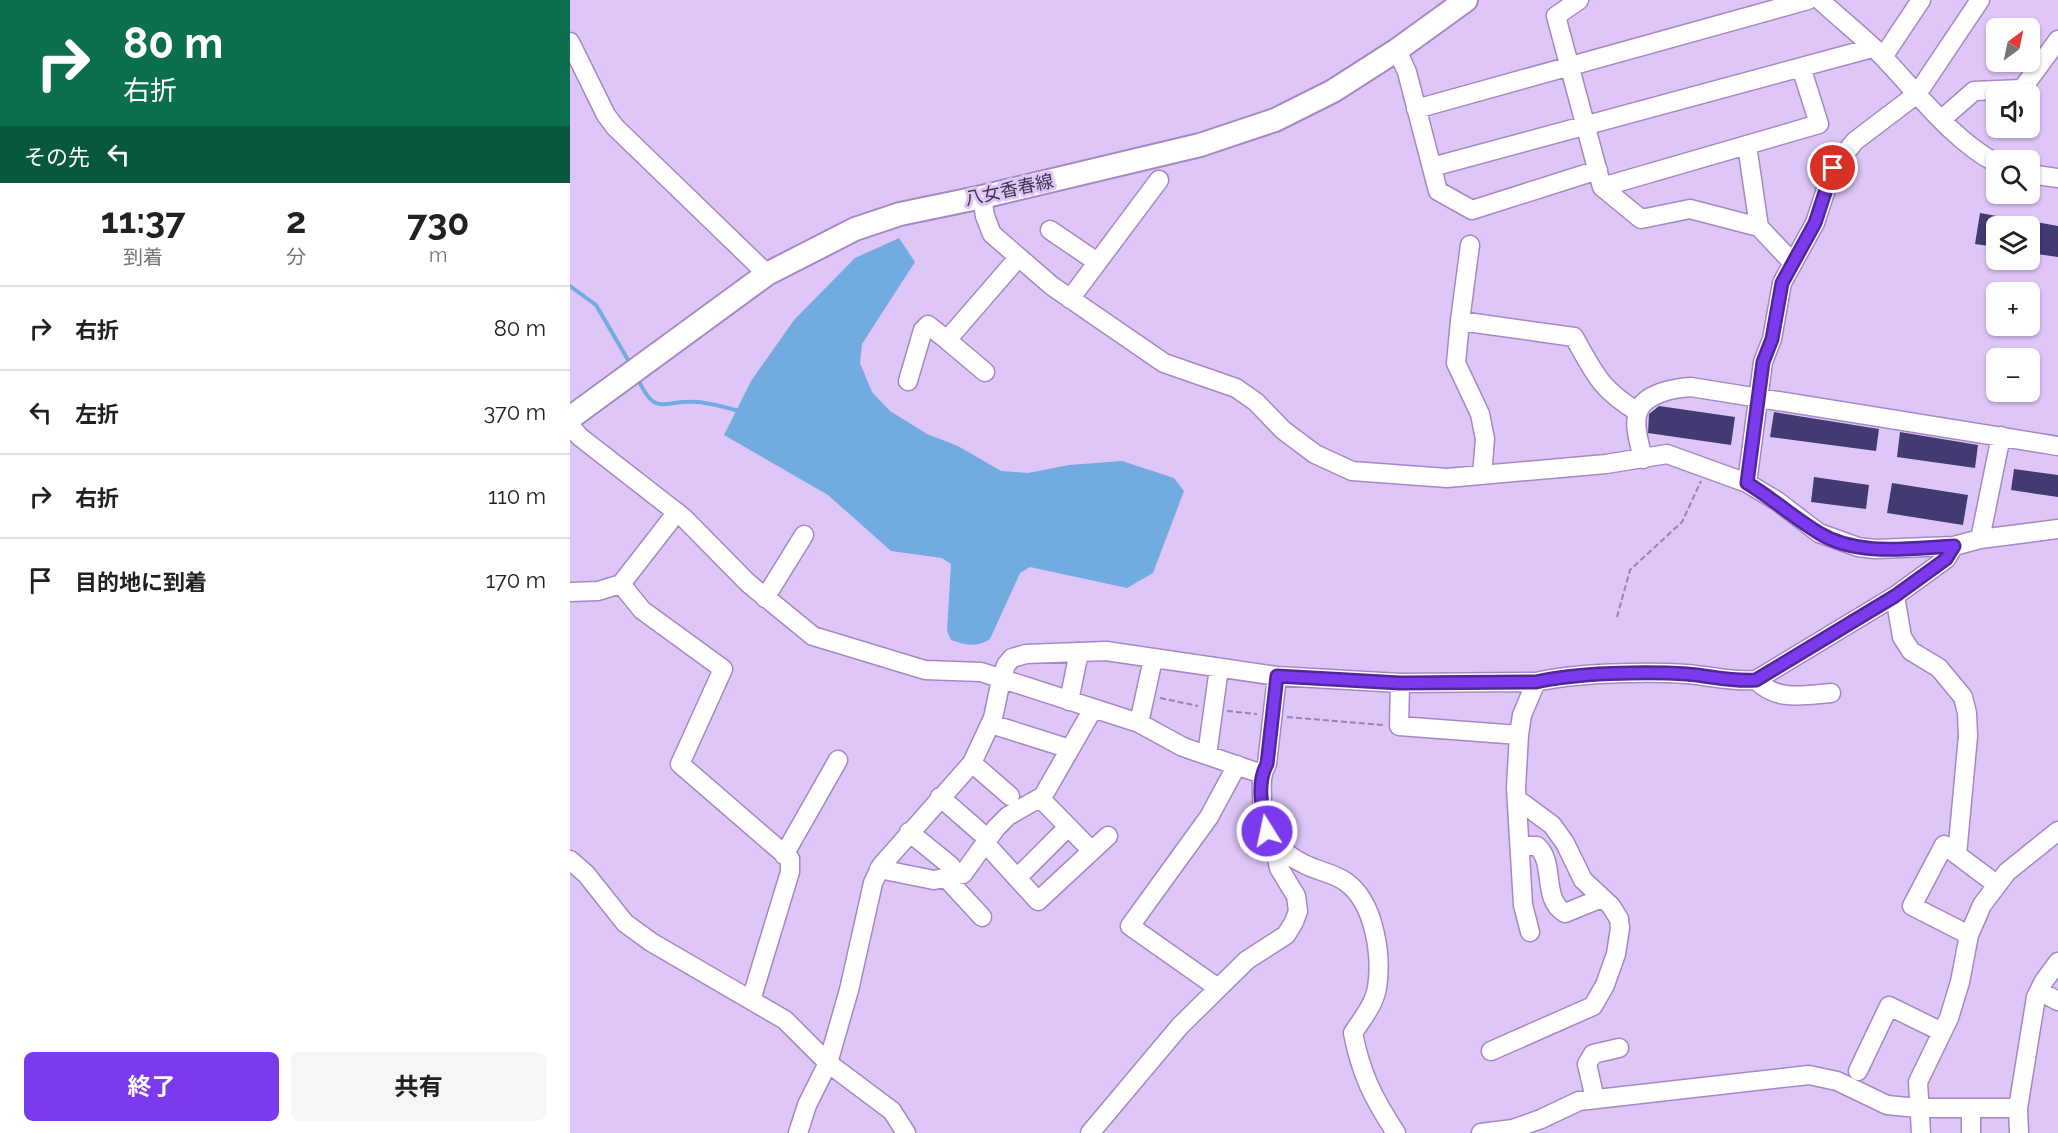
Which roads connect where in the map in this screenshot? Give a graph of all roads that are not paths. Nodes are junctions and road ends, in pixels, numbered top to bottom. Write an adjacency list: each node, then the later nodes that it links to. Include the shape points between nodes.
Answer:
1 (1466, 0): 11 (main road, 八女香春線)
2 (1580, 0): 13 (street, via 1556,16)
3 (1757, 0): 8 (street)
4 (1809, 0): 8 (street)
5 (1820, 0): 12 (street)
6 (1921, 0): 12 (street)
7 (1980, 0): 15 (street)
8 (1779, 9): 13 (street)
9 (2058, 40): 17 (street, via 2022,89 1974,92)
10 (570, 42): 33 (street, via 615,127)
11 (1397, 50): 16 (street); 26 (main road, 八女香春線, via 1307,106 1239,133)
12 (1878, 53): 14 (street); 15 (street)
13 (1571, 67): 16 (street); 18 (street)
14 (1801, 67): 18 (street); 19 (street, via 1819,124)
15 (1917, 94): 17 (street); 32 (street, via 1855,141 1844,154 1827,183 1815,223)
16 (1416, 109): 21 (street)
17 (1942, 119): 20 (street)
18 (1586, 125): 21 (street); 23 (street)
19 (1747, 145): 23 (street); 27 (street)
20 (1986, 157)
21 (1432, 167): 23 (street, via 1438,191 1472,210)
22 (2040, 175): 24 (street)
23 (1600, 178): 27 (street, via 1641,219 1690,209)
24 (2058, 178)
25 (1159, 180): 31 (street)
26 (982, 197): 30 (street, via 992,234); 33 (main road, 八女香春線, via 900,213 855,228)
27 (1759, 227): 32 (street)
28 (1050, 230): 31 (street)
29 (1470, 245): 35 (street)
30 (1018, 258): 34 (street); 36 (street)
31 (1097, 262): 34 (street)
32 (1792, 262): 39 (street, via 1779,295)
33 (767, 274): 41 (main road, 八女香春線)
34 (1070, 299): 45 (street, via 1164,363 1236,388 1315,454 1352,471 1446,478)
35 (1460, 321): 40 (street, via 1574,337 1599,382); 45 (street, via 1456,363 1480,414 1485,440)
36 (947, 340): 37 (street); 38 (street, via 928,325 923,330)
37 (985, 372)
38 (908, 381)
39 (1758, 397): 40 (street, via 1675,388 1644,402); 42 (street); 46 (street)
40 (1638, 412): 44 (street)
41 (571, 417): 47 (street, via 580,437)
42 (2001, 436): 43 (street); 50 (street)
43 (2058, 446)
44 (1643, 459): 45 (street); 46 (street, via 1667,454)
45 (1482, 475)
46 (1747, 483): 51 (street, via 1838,542 1875,549)
47 (677, 512): 52 (street); 55 (street)
48 (2058, 529): 50 (street)
49 (804, 535): 55 (street)
50 (1980, 539): 51 (street)
51 (1954, 546): 54 (street, via 1946,559)
52 (621, 584): 53 (street, via 598,591); 88 (street, via 642,610 723,669 680,764)
53 (570, 592)
54 (1895, 596): 61 (street); 89 (street, via 1902,637 1911,651 1939,668 1963,697 1967,712)
55 (765, 598): 60 (street, via 813,636 925,670 981,672)
56 (1079, 652): 57 (street, via 1107,651); 60 (street, via 1012,658); 65 (street)
57 (1153, 658): 58 (street); 67 (street)
58 (1219, 668): 59 (street); 71 (street)
59 (1277, 676): 63 (street); 75 (street, via 1267,764)
60 (1001, 680): 65 (street); 68 (street)
61 (1756, 680): 62 (street, via 1737,682 1665,674 1557,677); 64 (street, via 1775,694)
62 (1536, 682): 63 (street); 69 (street, via 1522,715)
63 (1400, 683): 69 (street, via 1399,726)
64 (1831, 693)
65 (1069, 701): 66 (street)
66 (1093, 709): 67 (street); 70 (street)
67 (1139, 723): 71 (street)
68 (991, 724): 70 (street); 73 (street)
69 (1520, 735): 79 (street)
70 (1070, 749): 78 (street)
71 (1207, 755): 74 (street)
72 (838, 760): 88 (street)
73 (972, 763): 76 (street); 77 (street)
74 (1237, 765): 75 (street); 102 (street, via 1209,817 1130,926)
75 (1262, 774): 85 (street, via 1262,810)
76 (1010, 796)
77 (940, 797): 82 (street); 84 (street)
78 (1040, 798): 80 (street); 84 (street, via 1008,816)
79 (1517, 799): 86 (street); 97 (street, via 1552,825 1583,880)
80 (1068, 827): 87 (street); 94 (street)
81 (2058, 831): 95 (street)
82 (909, 832): 92 (street); 93 (street)
83 (1108, 836): 87 (street)
84 (983, 838): 93 (street, via 963,874); 94 (street)
85 (1273, 839): 91 (street); 96 (street, via 1278,868)
86 (1521, 846): 97 (street, via 1537,846 1542,851 1550,889 1559,909 1565,912); 99 (street, via 1522,905)
87 (1092, 851): 94 (street, via 1038,900)
88 (784, 855): 104 (street, via 790,860 790,872)
89 (1957, 855): 95 (street); 100 (street, via 1944,845 1912,906)
90 (570, 860): 104 (street, via 625,923)
91 (1307, 866): 96 (street); 118 (street, via 1346,882 1361,898 1373,927 1378,957 1377,990 1353,1033 1371,1096)
92 (879, 869): 93 (street, via 934,880); 109 (street)
93 (949, 872): 98 (street)
94 (1017, 878)
95 (1996, 884): 100 (street)
96 (1293, 891): 102 (street, via 1298,911 1286,935 1247,960)
97 (1602, 898): 108 (street, via 1619,919 1620,928 1616,954 1593,1006)
98 (982, 917)
99 (1530, 932)
100 (1969, 935): 106 (street, via 1960,982)
101 (2058, 962): 103 (street)
102 (1218, 988): 117 (street, via 1180,1026)
103 (2039, 991): 105 (street); 114 (street)
104 (751, 1000): 109 (street, via 785,1020)
105 (2058, 1001)
106 (1942, 1032): 110 (street, via 1889,1006); 112 (street, via 1918,1082)
107 (1619, 1048): 111 (street, via 1593,1054 1587,1064)
108 (1491, 1051)
109 (828, 1063): 115 (street); 116 (street, via 892,1111)
110 (1858, 1071)
111 (1595, 1099): 112 (street, via 1809,1076 1837,1081 1887,1105); 119 (street, via 1579,1101 1513,1129)
112 (1918, 1108): 113 (street); 120 (street)
113 (1971, 1108): 114 (street); 121 (street)
114 (2018, 1108): 122 (street)
115 (798, 1133)
116 (906, 1133)
117 (1090, 1133)
118 (1396, 1133)
119 (1481, 1133)
120 (1921, 1133)
121 (1971, 1133)
122 (2019, 1133)

